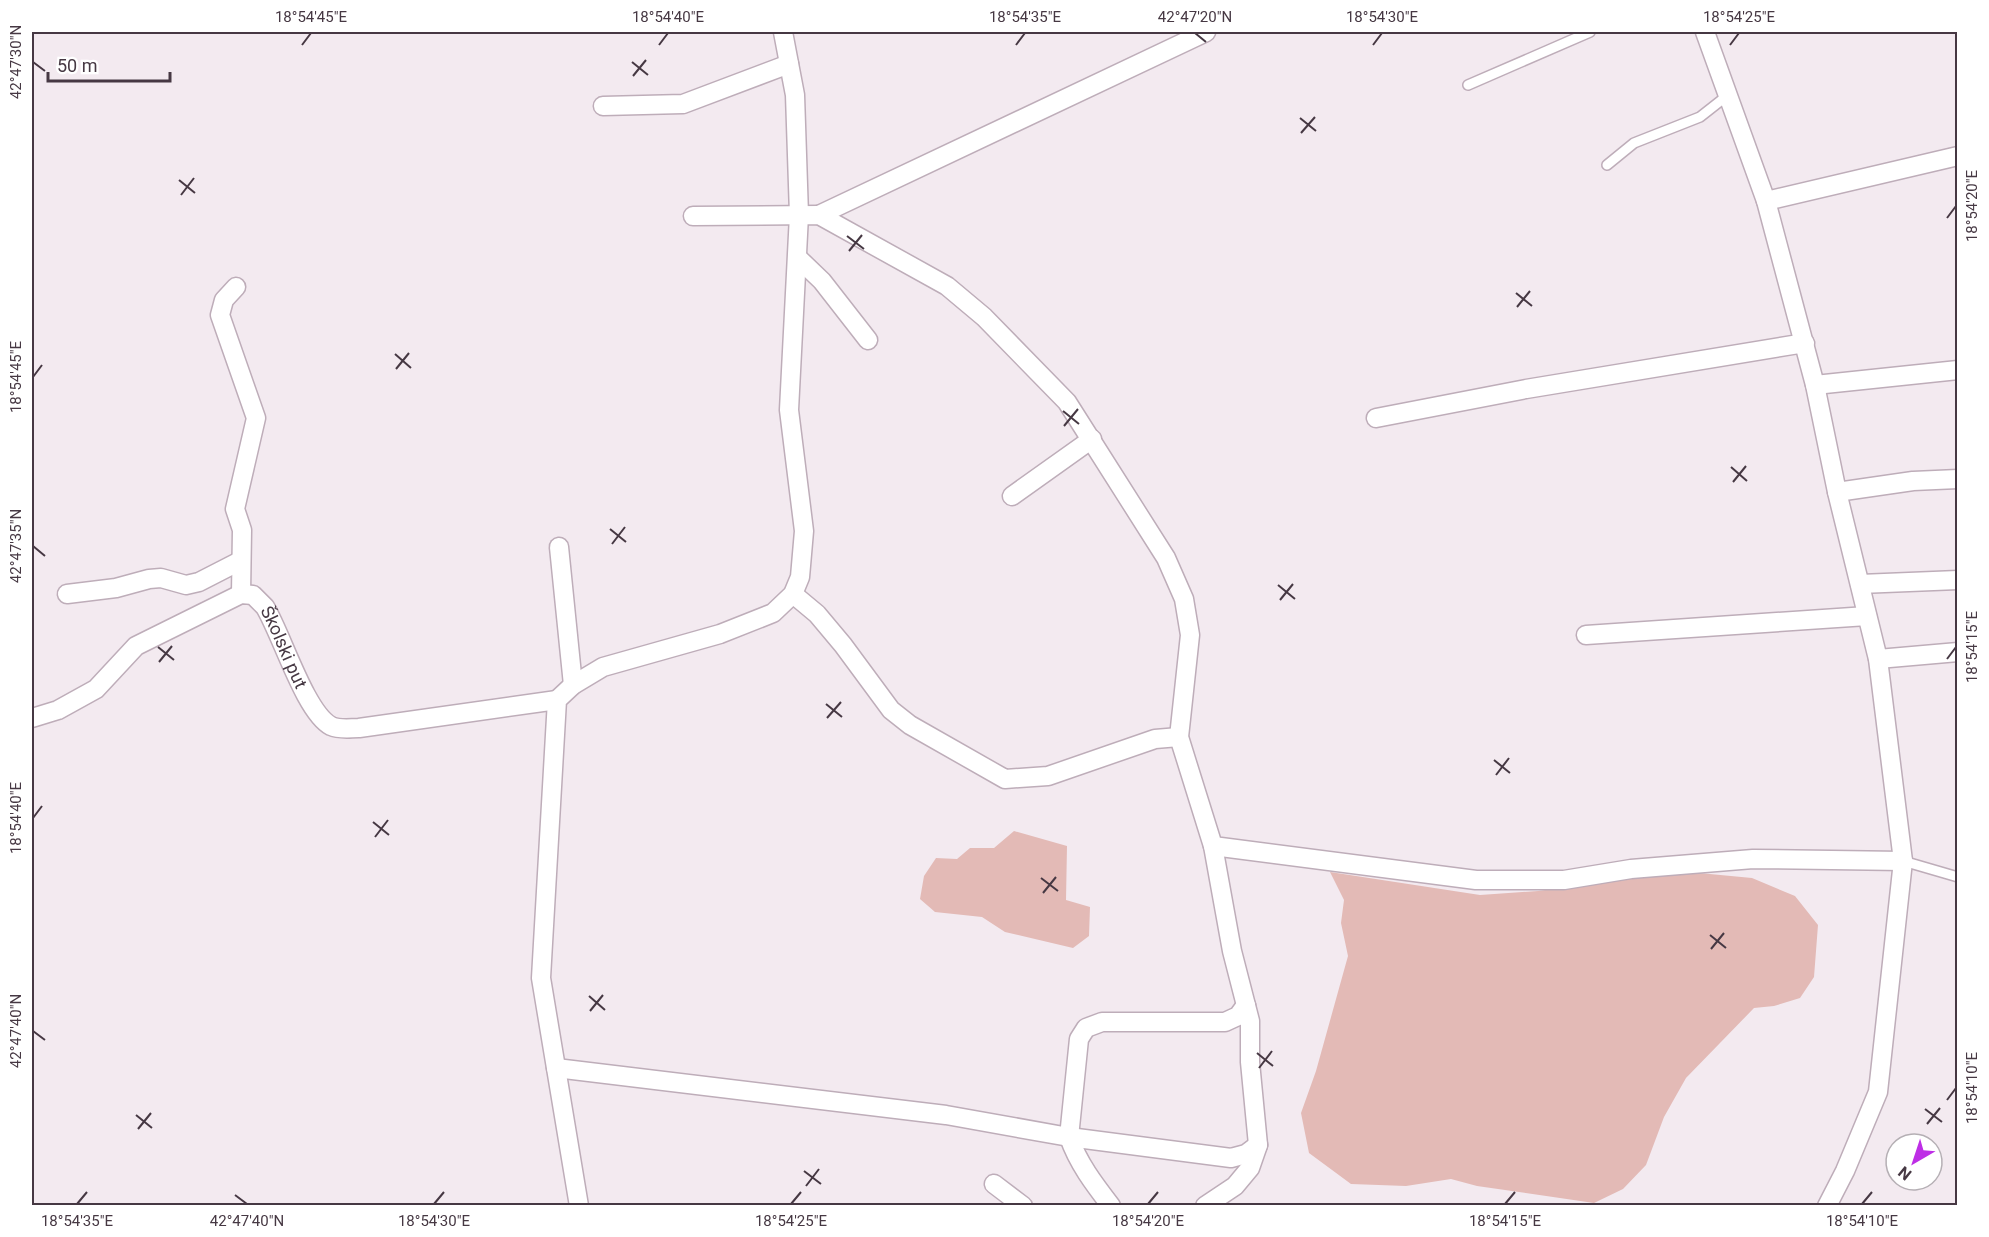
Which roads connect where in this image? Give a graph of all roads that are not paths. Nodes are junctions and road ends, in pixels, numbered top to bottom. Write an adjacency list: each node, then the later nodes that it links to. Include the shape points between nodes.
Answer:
1 (1206, 32): 13 (street)
2 (1590, 32): 6 (lane)
3 (1706, 32): 7 (street)
4 (788, 33): 5 (street)
5 (789, 64): 8 (street, via 683,104); 12 (street, via 795,95)
6 (1468, 85)
7 (1728, 95): 10 (lane, via 1700,117 1634,143); 11 (street)
8 (603, 106)
9 (1958, 156): 11 (street)
10 (1607, 165)
11 (1766, 201): 18 (street)
12 (799, 214): 13 (street); 14 (street); 15 (street)
13 (819, 215): 22 (street, via 947,286 984,317 1067,402)
14 (693, 216)
15 (798, 258): 17 (street, via 822,281); 32 (street, via 789,410 804,531 800,577)
16 (236, 287): 27 (street, via 224,300 220,315 256,418 235,508 242,530)
17 (868, 340)
18 (1805, 343): 20 (street); 21 (street)
19 (1958, 370): 20 (street)
20 (1815, 385): 24 (street)
21 (1376, 418)
22 (1092, 439): 25 (street); 40 (street, via 1167,558 1184,599 1190,635)
23 (1958, 479): 24 (street)
24 (1837, 492): 29 (street)
25 (1012, 496)
26 (559, 547): 37 (street)
27 (240, 561): 30 (street, via 186,585 161,578); 31 (street)
28 (1958, 580): 29 (street)
29 (1860, 584): 33 (street)
30 (67, 594)
31 (241, 594): 38 (street, Školski put, via 253,595 265,607 314,711 330,725 359,728); 39 (street, Školski put, via 136,646 96,689 58,710)
32 (793, 594): 37 (street, via 773,613 750,624 603,667); 40 (street, via 817,614 843,645 891,711 1005,779 1048,776 1155,739)
33 (1867, 616): 34 (street); 36 (street)
34 (1586, 635)
35 (1958, 652): 36 (street)
36 (1878, 659): 42 (street)
37 (573, 685): 38 (street)
38 (556, 700): 45 (street, via 541,978)
39 (32, 718)
40 (1179, 737): 41 (street)
41 (1213, 846): 42 (street, via 1476,880 1564,879 1631,869 1753,860); 44 (street)
42 (1903, 861): 43 (lane); 53 (street, via 1878,1092)
43 (1958, 877)
44 (1246, 1005): 46 (street, via 1238,1016 1225,1022 1102,1022 1086,1028 1079,1039); 47 (street)
45 (556, 1068): 46 (street, via 946,1115); 49 (street)
46 (1069, 1137): 47 (street, via 1231,1158); 51 (street, via 1095,1186)
47 (1258, 1145): 52 (street, via 1250,1168 1235,1185)
48 (994, 1184): 50 (street)
49 (579, 1206)
50 (1023, 1206)
51 (1111, 1206)
52 (1205, 1206)
53 (1827, 1206)

